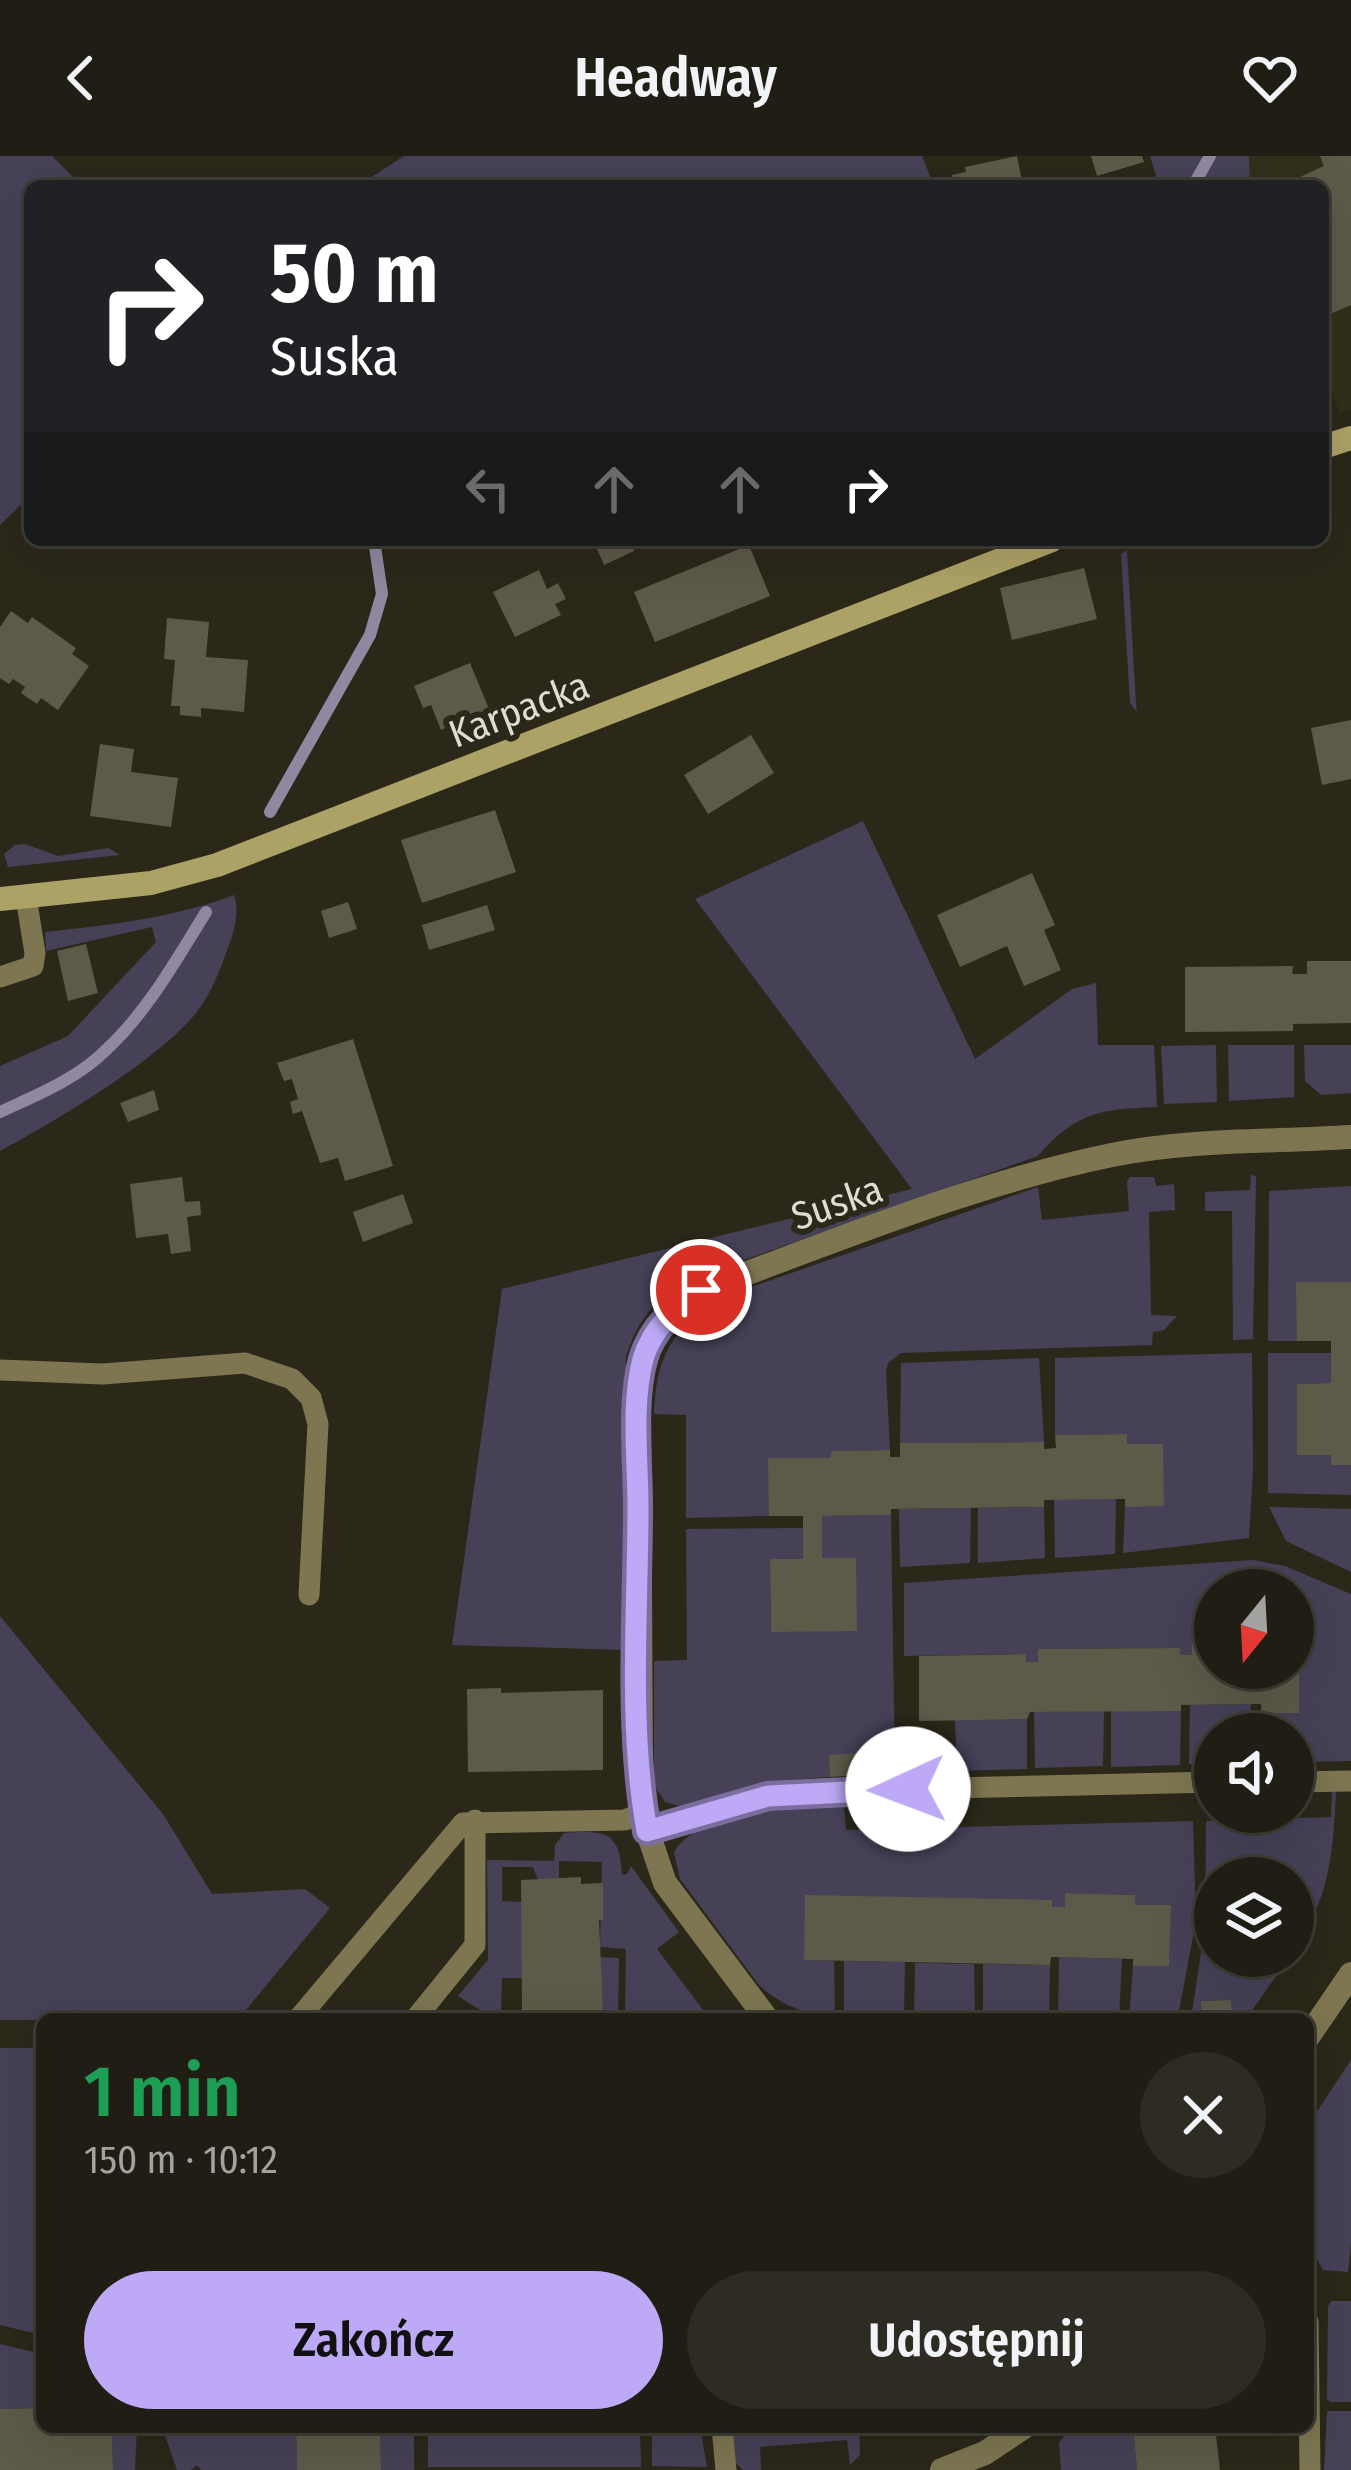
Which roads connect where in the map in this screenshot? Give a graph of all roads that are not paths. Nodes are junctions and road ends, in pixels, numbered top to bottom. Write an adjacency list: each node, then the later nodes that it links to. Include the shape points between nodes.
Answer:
1 (1037, 546): 2 (street, Karpacka, via 218,865 151,883)
2 (26, 898): 3 (street, Karpacka); 4 (lane, via 33,966)
3 (0, 899)
4 (0, 977)
5 (1351, 1137): 12 (street, Suska, via 1115,1154 856,1233 680,1304 651,1340 639,1386)
6 (0, 1370): 7 (lane, via 103,1374 245,1363 292,1378 311,1398 318,1424)
7 (309, 1595)
8 (1351, 1781): 10 (lane)
9 (1194, 1782): 12 (lane, via 813,1791)
10 (1314, 1782)
11 (475, 1820): 12 (lane); 14 (lane, via 463,1822); 15 (lane, via 475,1945)
12 (646, 1821): 16 (street, Suska, via 665,1883)
13 (1351, 1974): 17 (street)
14 (303, 2013)
15 (420, 2013)
16 (762, 2013)
17 (1314, 2029)
18 (723, 2433): 21 (lane)
19 (1015, 2433): 22 (street)
20 (1310, 2433): 23 (lane)
21 (726, 2470)
22 (942, 2470)
23 (1310, 2470)

